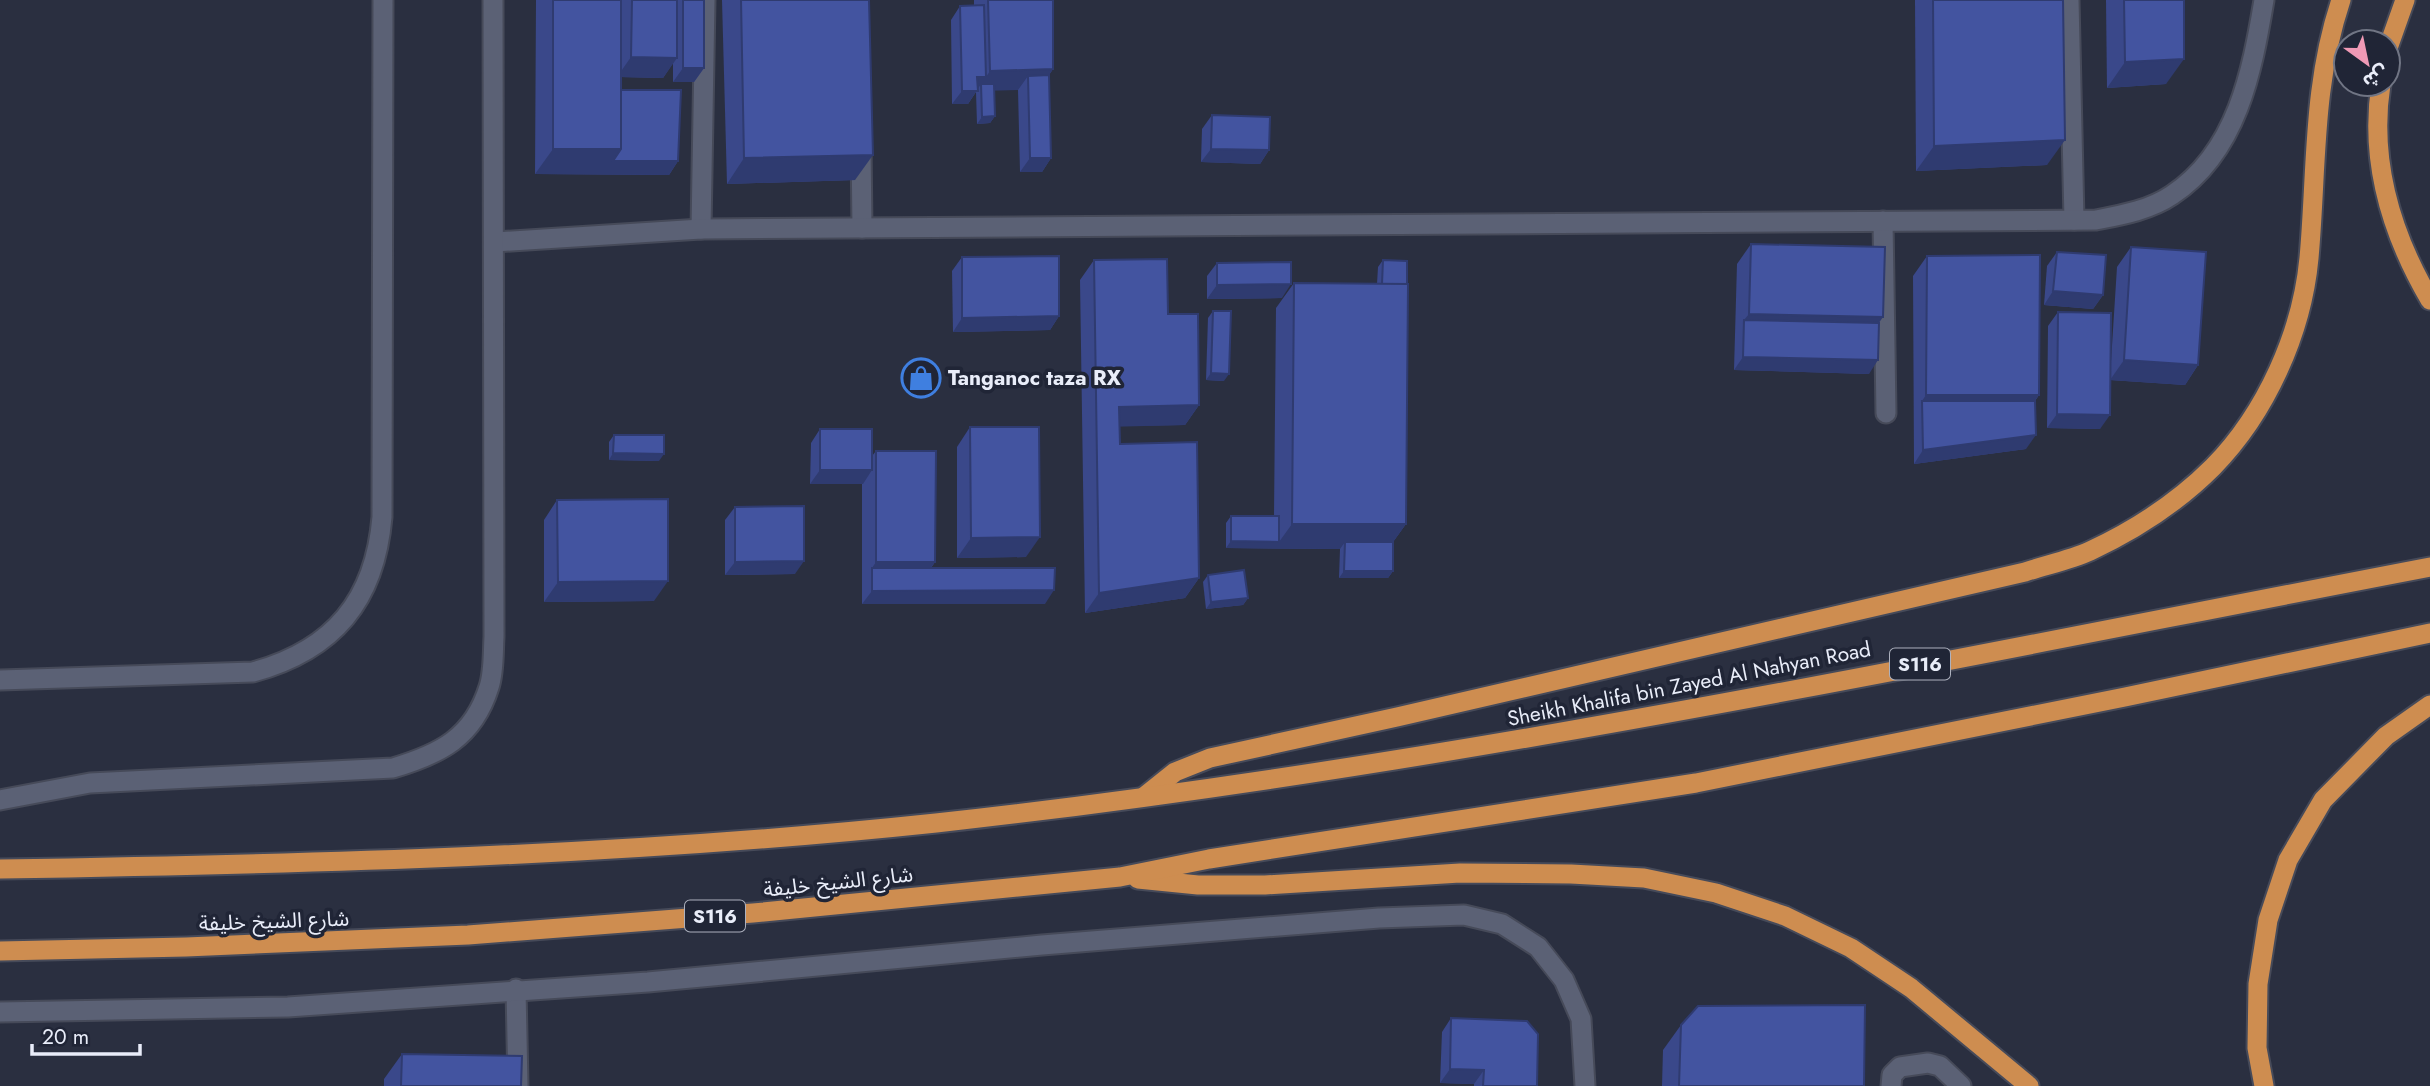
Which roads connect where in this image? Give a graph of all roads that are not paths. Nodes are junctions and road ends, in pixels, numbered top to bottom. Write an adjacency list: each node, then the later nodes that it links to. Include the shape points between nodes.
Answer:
1 (383, 0): 20 (street, via 382,517 380,544 361,596 325,638 303,654 253,672)
2 (493, 0): 15 (street)
3 (705, 0): 14 (street)
4 (2069, 0): 11 (street)
5 (2264, 0): 11 (street, via 2245,91 2226,137 2202,170 2172,195 2135,212)
6 (2341, 0): 22 (highway, via 2320,91 2309,260 2299,314 2279,369 2249,423 2213,467 2132,529 2087,552 2025,572 1210,758 1175,772)
7 (2405, 0): 8 (highway)
8 (2395, 28)
9 (2379, 98): 16 (highway, via 2379,146 2392,223)
10 (861, 124): 13 (street)
11 (2074, 220): 12 (street)
12 (1883, 221): 13 (street); 17 (street)
13 (862, 228): 14 (street)
14 (701, 229): 15 (street)
15 (495, 242): 23 (street, via 494,637 490,686 472,723 452,744 393,768 90,783)
16 (2430, 300)
17 (1886, 413)
18 (2430, 567): 22 (highway, Sheikh Khalifa bin Zayed Al Nahyan Road / S116, via 1410,759)
19 (2430, 633): 25 (highway, شارع الشيخ خليفة / S116, via 1696,783)
20 (0, 680)
21 (2430, 705): 34 (highway, via 2386,736 2323,800 2288,860 2269,920 2258,984 2258,1048)
22 (1145, 796): 24 (highway, S116, via 724,844 274,864)
23 (0, 800)
24 (0, 869)
25 (1120, 877): 26 (highway, شارع الشيخ خليفة / S116, via 468,935); 33 (highway, via 1198,885 1265,885 1460,873 1571,874 1644,878 1716,893 1785,916 1851,948 1911,988)
26 (0, 951)
27 (516, 989): 28 (street, via 288,1007); 29 (street); 30 (street, via 648,982 1325,922 1464,915 1502,924 1538,947 1564,980 1581,1018)
28 (0, 1012)
29 (518, 1086)
30 (1585, 1086)
31 (1891, 1086): 32 (street, via 1892,1075 1900,1067 1928,1063 1940,1066)
32 (1961, 1086)
33 (2029, 1086)
34 (2264, 1086)

